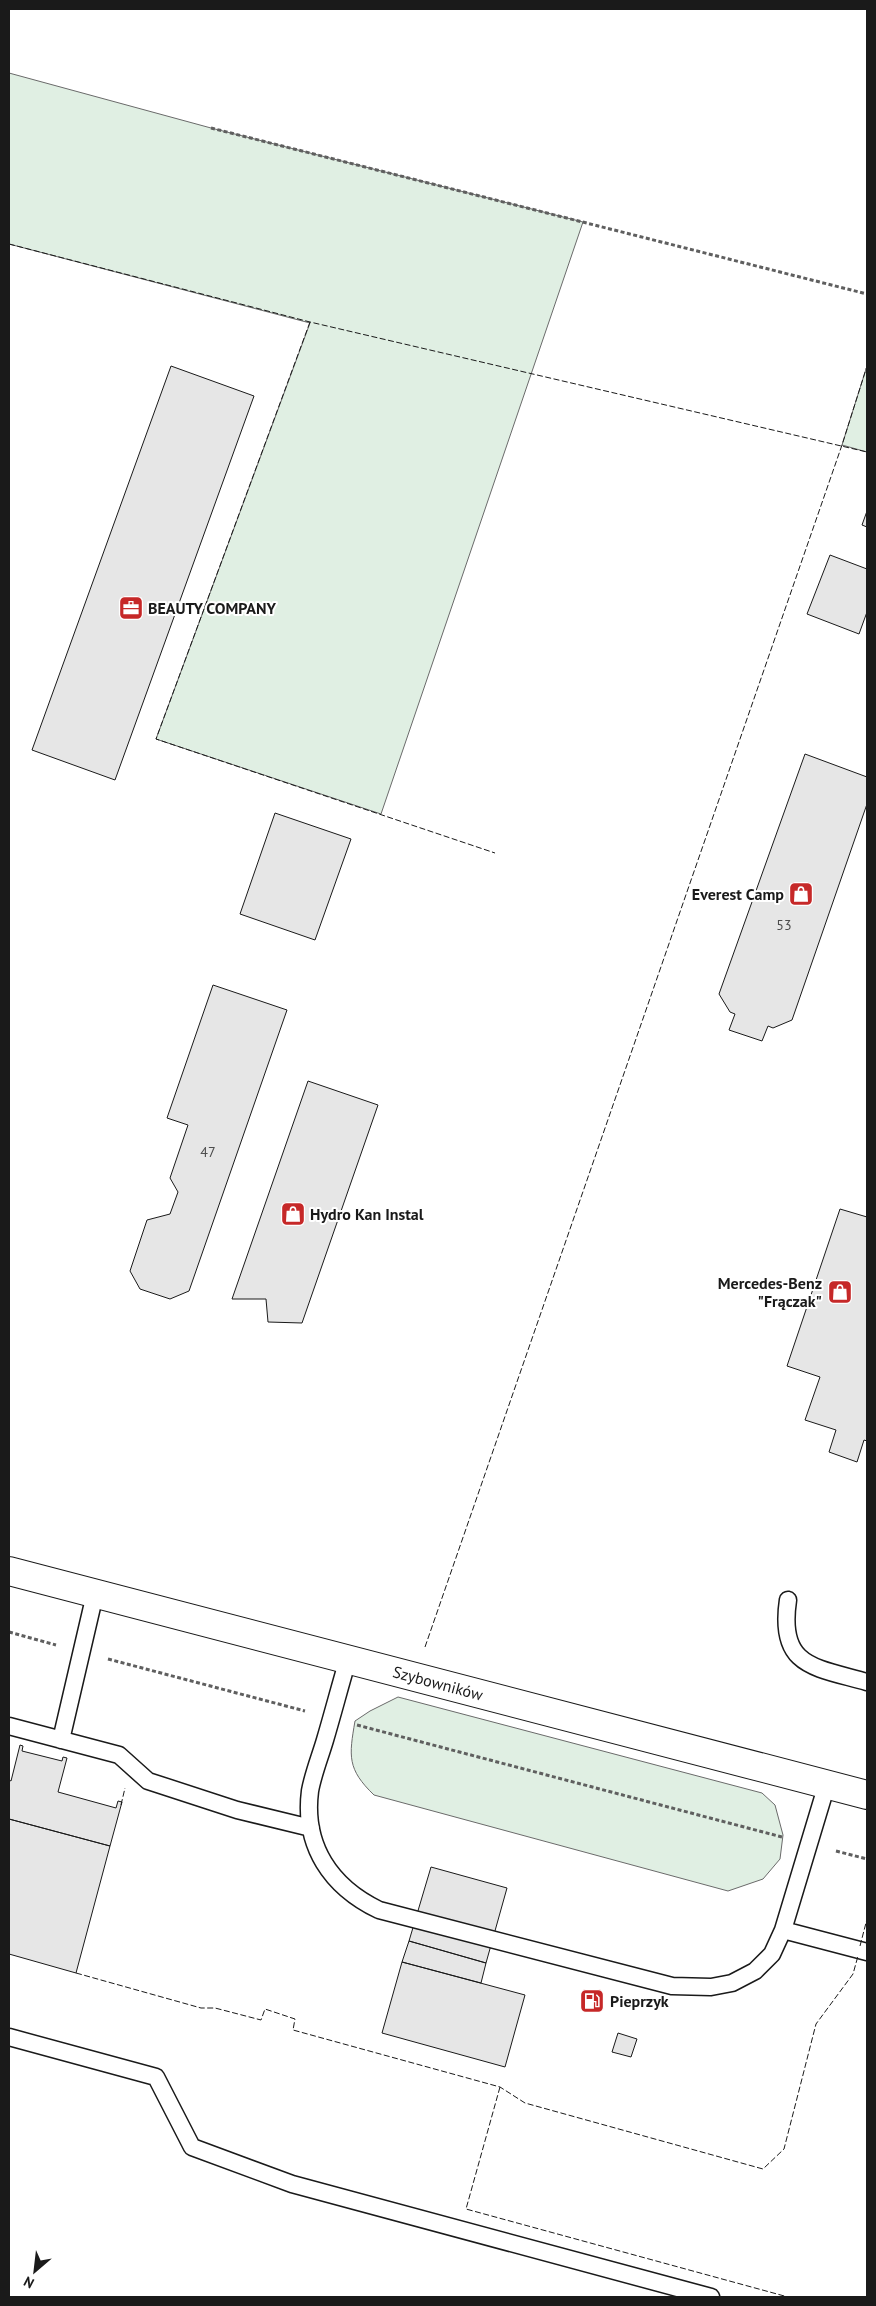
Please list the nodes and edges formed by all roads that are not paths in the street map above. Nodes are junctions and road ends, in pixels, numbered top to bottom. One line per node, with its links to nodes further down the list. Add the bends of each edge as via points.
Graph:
1 (9, 1571): 2 (main road, Szybowników)
2 (95, 1594): 4 (main road, Szybowników); 7 (lane)
3 (788, 1600): 5 (lane, via 785,1630 788,1643 796,1654 822,1669)
4 (348, 1659): 8 (main road, Szybowników); 10 (lane, via 310,1790)
5 (867, 1682)
6 (9, 1726): 7 (lane)
7 (61, 1740): 10 (lane, via 119,1755 148,1781 237,1810)
8 (828, 1784): 9 (main road, Szybowników); 11 (lane)
9 (867, 1795)
10 (311, 1828): 11 (lane, via 329,1872 354,1897 379,1910 672,1986 711,1987 732,1983 755,1971 772,1954)
11 (783, 1930): 12 (lane)
12 (867, 1952)
13 (9, 2037): 14 (lane, via 156,2077 192,2147 274,2177)
14 (711, 2297)

